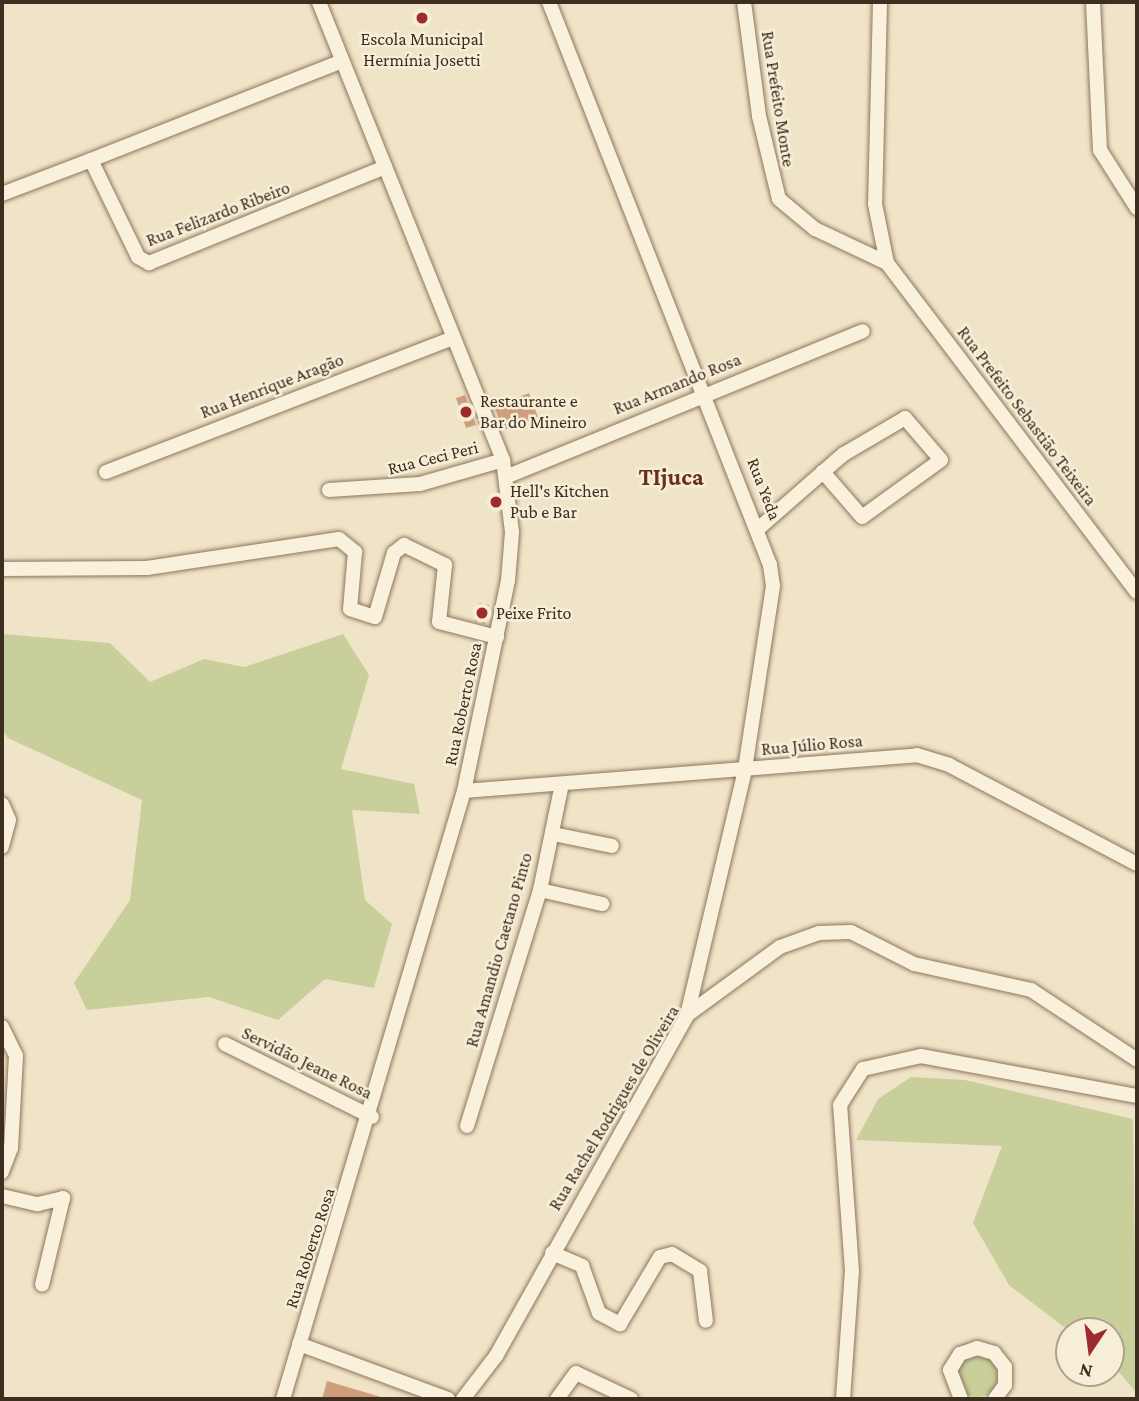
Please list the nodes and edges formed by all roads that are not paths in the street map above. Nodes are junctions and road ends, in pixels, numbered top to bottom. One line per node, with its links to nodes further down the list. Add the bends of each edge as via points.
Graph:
1 (319, 2): 6 (street, Rua Roberto Rosa)
2 (549, 2): 14 (street, Rua Yeda)
3 (744, 2): 11 (street, Rua Prefeito Monte, via 759,116 779,199 815,229)
4 (880, 2): 11 (street, via 875,204)
5 (1093, 2): 10 (street, via 1100,150)
6 (342, 61): 7 (street); 8 (street, Rua Roberto Rosa)
7 (91, 160): 8 (street, Rua Felizardo Ribeiro, via 138,257 149,263); 9 (street)
8 (385, 167): 13 (street, Rua Roberto Rosa)
9 (2, 194)
10 (1137, 208)
11 (887, 263): 22 (street, Rua Prefeito Sebastião Teixeira)
12 (863, 331): 14 (street, Rua Armando Rosa)
13 (453, 338): 15 (street, Rua Roberto Rosa); 16 (street, Rua Henrique Aragão)
14 (706, 391): 18 (street, Rua Armando Rosa); 20 (street, Rua Yeda)
15 (503, 460): 18 (street, Rua Roberto Rosa); 19 (street, Rua Ceci Peri, via 420,484)
16 (106, 472)
17 (823, 472): 17 (street, via 905,418 941,460 862,517); 20 (street)
18 (508, 476): 23 (street, Rua Roberto Rosa, via 512,533)
19 (329, 490)
20 (759, 528): 24 (street, Rua Yeda, via 773,586)
21 (2, 569): 23 (street, via 147,568 339,539 355,551 350,609 375,617 394,553 404,545 445,565 439,622)
22 (1137, 592)
23 (497, 637): 26 (street, Rua Roberto Rosa)
24 (745, 770): 25 (street, Rua Júlio Rosa); 31 (street, Rua Júlio Rosa, via 934,758); 34 (street, Rua Yeda)
25 (562, 785): 26 (street, Rua Júlio Rosa); 28 (street, Rua Amandio Caetano Pinto)
26 (464, 791): 39 (street, Rua Roberto Rosa)
27 (2, 804): 30 (street, via 9,820)
28 (553, 834): 29 (street); 32 (street, Rua Amandio Caetano Pinto)
29 (611, 846)
30 (2, 847)
31 (1137, 864)
32 (540, 890): 33 (street); 40 (street, Rua Amandio Caetano Pinto)
33 (602, 904)
34 (687, 1015): 37 (street, Rua Rachel Rodrigues de Oliveira, via 780,947 819,933 851,932 914,964 1031,990); 43 (street, Rua Rachel Rodrigues de Oliveira)
35 (2, 1027): 41 (street, via 16,1056 10,1148)
36 (225, 1044): 39 (street, Servidão Jeane Rosa)
37 (1137, 1060)
38 (1137, 1096): 52 (street, via 921,1056 863,1069 840,1105 852,1271)
39 (372, 1117): 46 (street, Rua Roberto Rosa)
40 (467, 1126)
41 (2, 1172)
42 (2, 1196): 44 (street, via 38,1204 63,1198)
43 (552, 1253): 45 (street, via 582,1266 599,1313 620,1324 660,1257 672,1254 700,1271); 49 (street, Rua Rachel Rodrigues de Oliveira, via 496,1356)
44 (41, 1286)
45 (706, 1321)
46 (299, 1344): 47 (street, Rua Roberto Rosa); 48 (street)
47 (283, 1399)
48 (448, 1399)
49 (463, 1399)
50 (557, 1399): 51 (street, via 576,1373)
51 (631, 1399)
52 (843, 1399)
53 (961, 1399): 54 (street, via 950,1370 960,1354 977,1348 994,1353 1005,1367 1005,1385)
54 (995, 1399)

